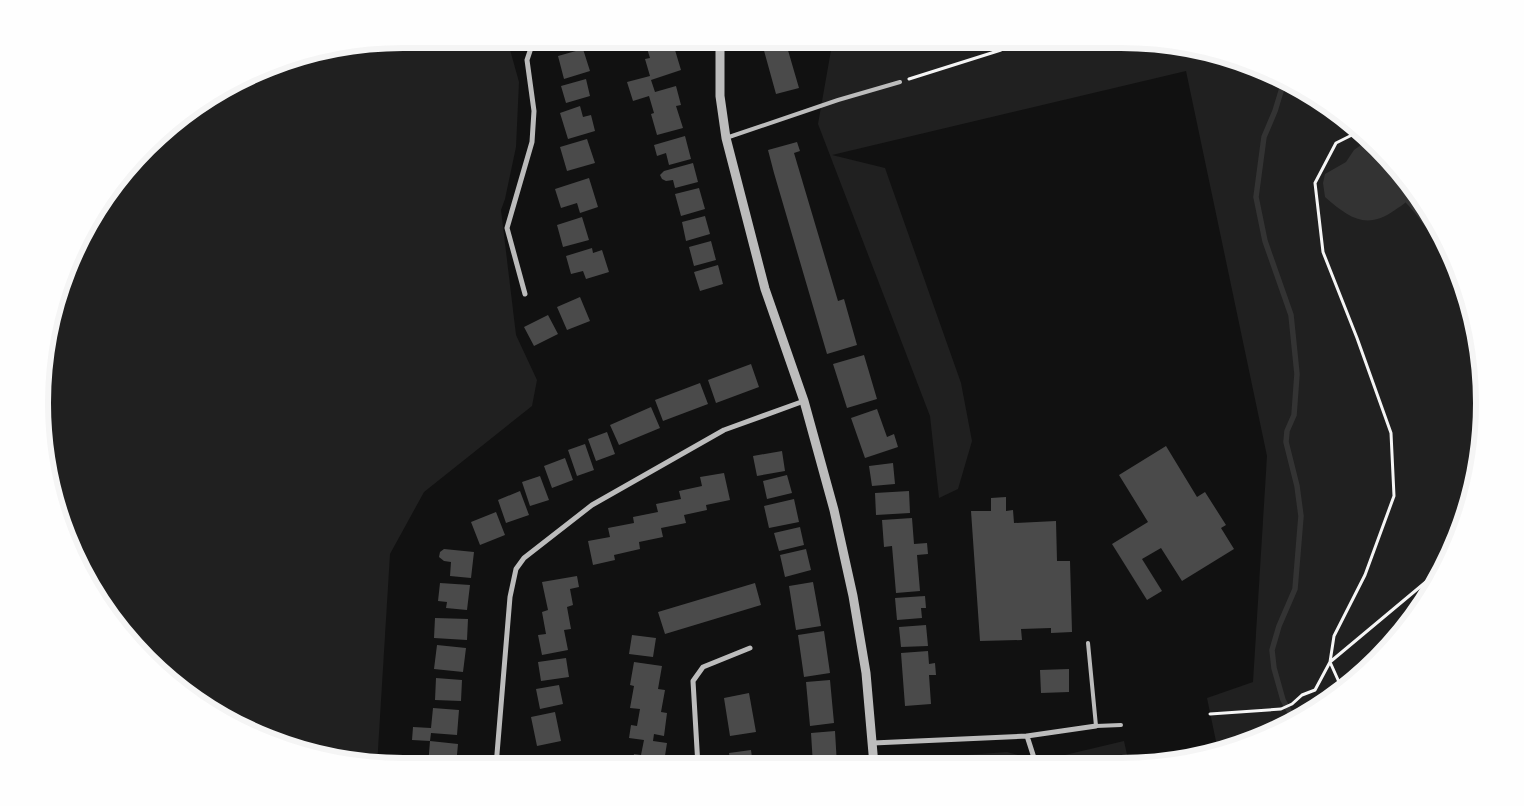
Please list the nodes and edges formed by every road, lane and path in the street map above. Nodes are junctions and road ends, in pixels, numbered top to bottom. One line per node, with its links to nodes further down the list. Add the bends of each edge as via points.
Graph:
1 (531, 48): 7 (street, via 528,60 534,112 532,142 507,228)
2 (720, 48): 6 (street, via 720,96)
3 (1006, 48): 4 (path)
4 (900, 82): 6 (lane)
5 (1353, 134): 12 (path, via 1336,143 1315,183 1322,252 1358,338 1391,433 1394,496 1365,575 1334,636)
6 (726, 138): 8 (street, via 765,290)
7 (525, 294)
8 (804, 401): 18 (street, via 834,510 853,596); 19 (street, via 724,430 592,505 524,558 516,568 510,598)
9 (1431, 576): 12 (path)
10 (1088, 643): 16 (lane)
11 (750, 648): 20 (street, via 703,667 693,681)
12 (1330, 662): 13 (path); 14 (path, via 1315,690 1292,704 1280,709)
13 (1339, 683)
14 (1210, 714)
15 (1121, 725): 16 (lane)
16 (1096, 726): 17 (street)
17 (1027, 736): 18 (street); 22 (street)
18 (873, 742): 21 (street)
19 (497, 758)
20 (698, 758)
21 (874, 758)
22 (1034, 758)

